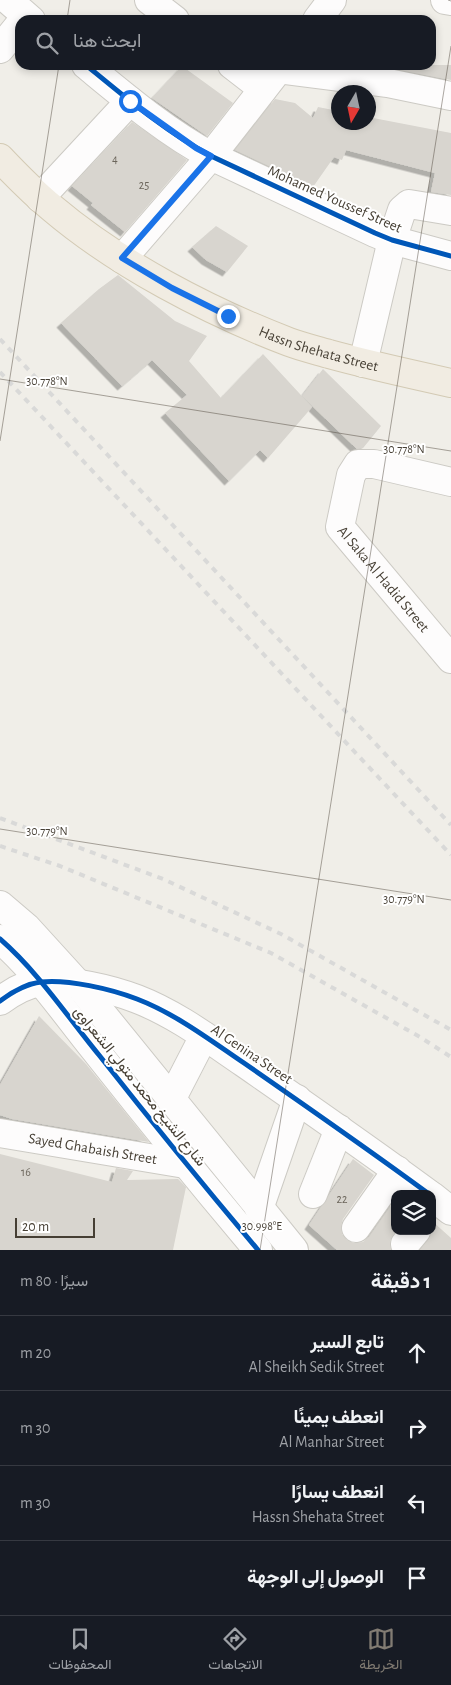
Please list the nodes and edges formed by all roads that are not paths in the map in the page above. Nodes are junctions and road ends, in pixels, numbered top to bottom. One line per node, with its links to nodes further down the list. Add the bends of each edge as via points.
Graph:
1 (149, 0): 4 (street)
2 (445, 0): 3 (street)
3 (451, 1)
4 (168, 15)
5 (15, 27): 6 (street)
6 (0, 49)
7 (92, 70): 11 (street, Mohamed Youssef Street)
8 (253, 70): 9 (street)
9 (274, 75): 10 (street, via 388,83); 12 (street)
10 (451, 96)
11 (130, 101): 12 (street, Mohamed Youssef Street); 14 (street)
12 (211, 156): 16 (street, Mohamed Youssef Street); 18 (street)
13 (0, 158): 14 (main road, Hassn Shehata Street)
14 (40, 198): 18 (main road, Hassn Shehata Street)
15 (451, 211): 16 (street, via 408,204 402,210)
16 (392, 240): 17 (street, Mohamed Youssef Street); 19 (street)
17 (451, 256)
18 (122, 258): 19 (main road, Hassn Shehata Street, via 228,316 291,343)
19 (364, 363): 20 (main road, Hassn Shehata Street)
20 (451, 383)
21 (451, 482): 22 (street, Al Saka Al Hadid Street, via 374,464 358,464 351,475 340,521 342,531)
22 (451, 659)
23 (0, 905): 26 (street, شارع الشيخ محمد متولي الشعراوى, via 27,928)
24 (0, 939): 25 (street, شارع الشيخ محمد متولي الشعراوى)
25 (40, 982): 26 (street, Al Genina Street); 27 (street, via 15,990); 33 (street, شارع الشيخ محمد متولي الشعراوى)
26 (78, 984): 28 (street, Al Genina Street, via 137,999); 30 (street, شارع الشيخ محمد متولي الشعراوى)
27 (0, 1001)
28 (204, 1036): 29 (street, Al Genina Street); 30 (street)
29 (297, 1099): 31 (street, Al Genina Street); 37 (street)
30 (171, 1100): 37 (street, شارع الشيخ محمد متولي الشعراوى)
31 (339, 1129): 34 (street, Al Genina Street); 35 (street)
32 (0, 1133): 33 (street, Sayed Ghabaish Street)
33 (186, 1164): 39 (street, شارع الشيخ محمد متولي الشعراوى)
34 (396, 1170): 36 (street, Al Genina Street); 38 (street)
35 (314, 1194)
36 (437, 1203)
37 (260, 1209): 40 (street, شارع الشيخ محمد متولي الشعراوى)
38 (356, 1228)
39 (258, 1250)
40 (294, 1250)

